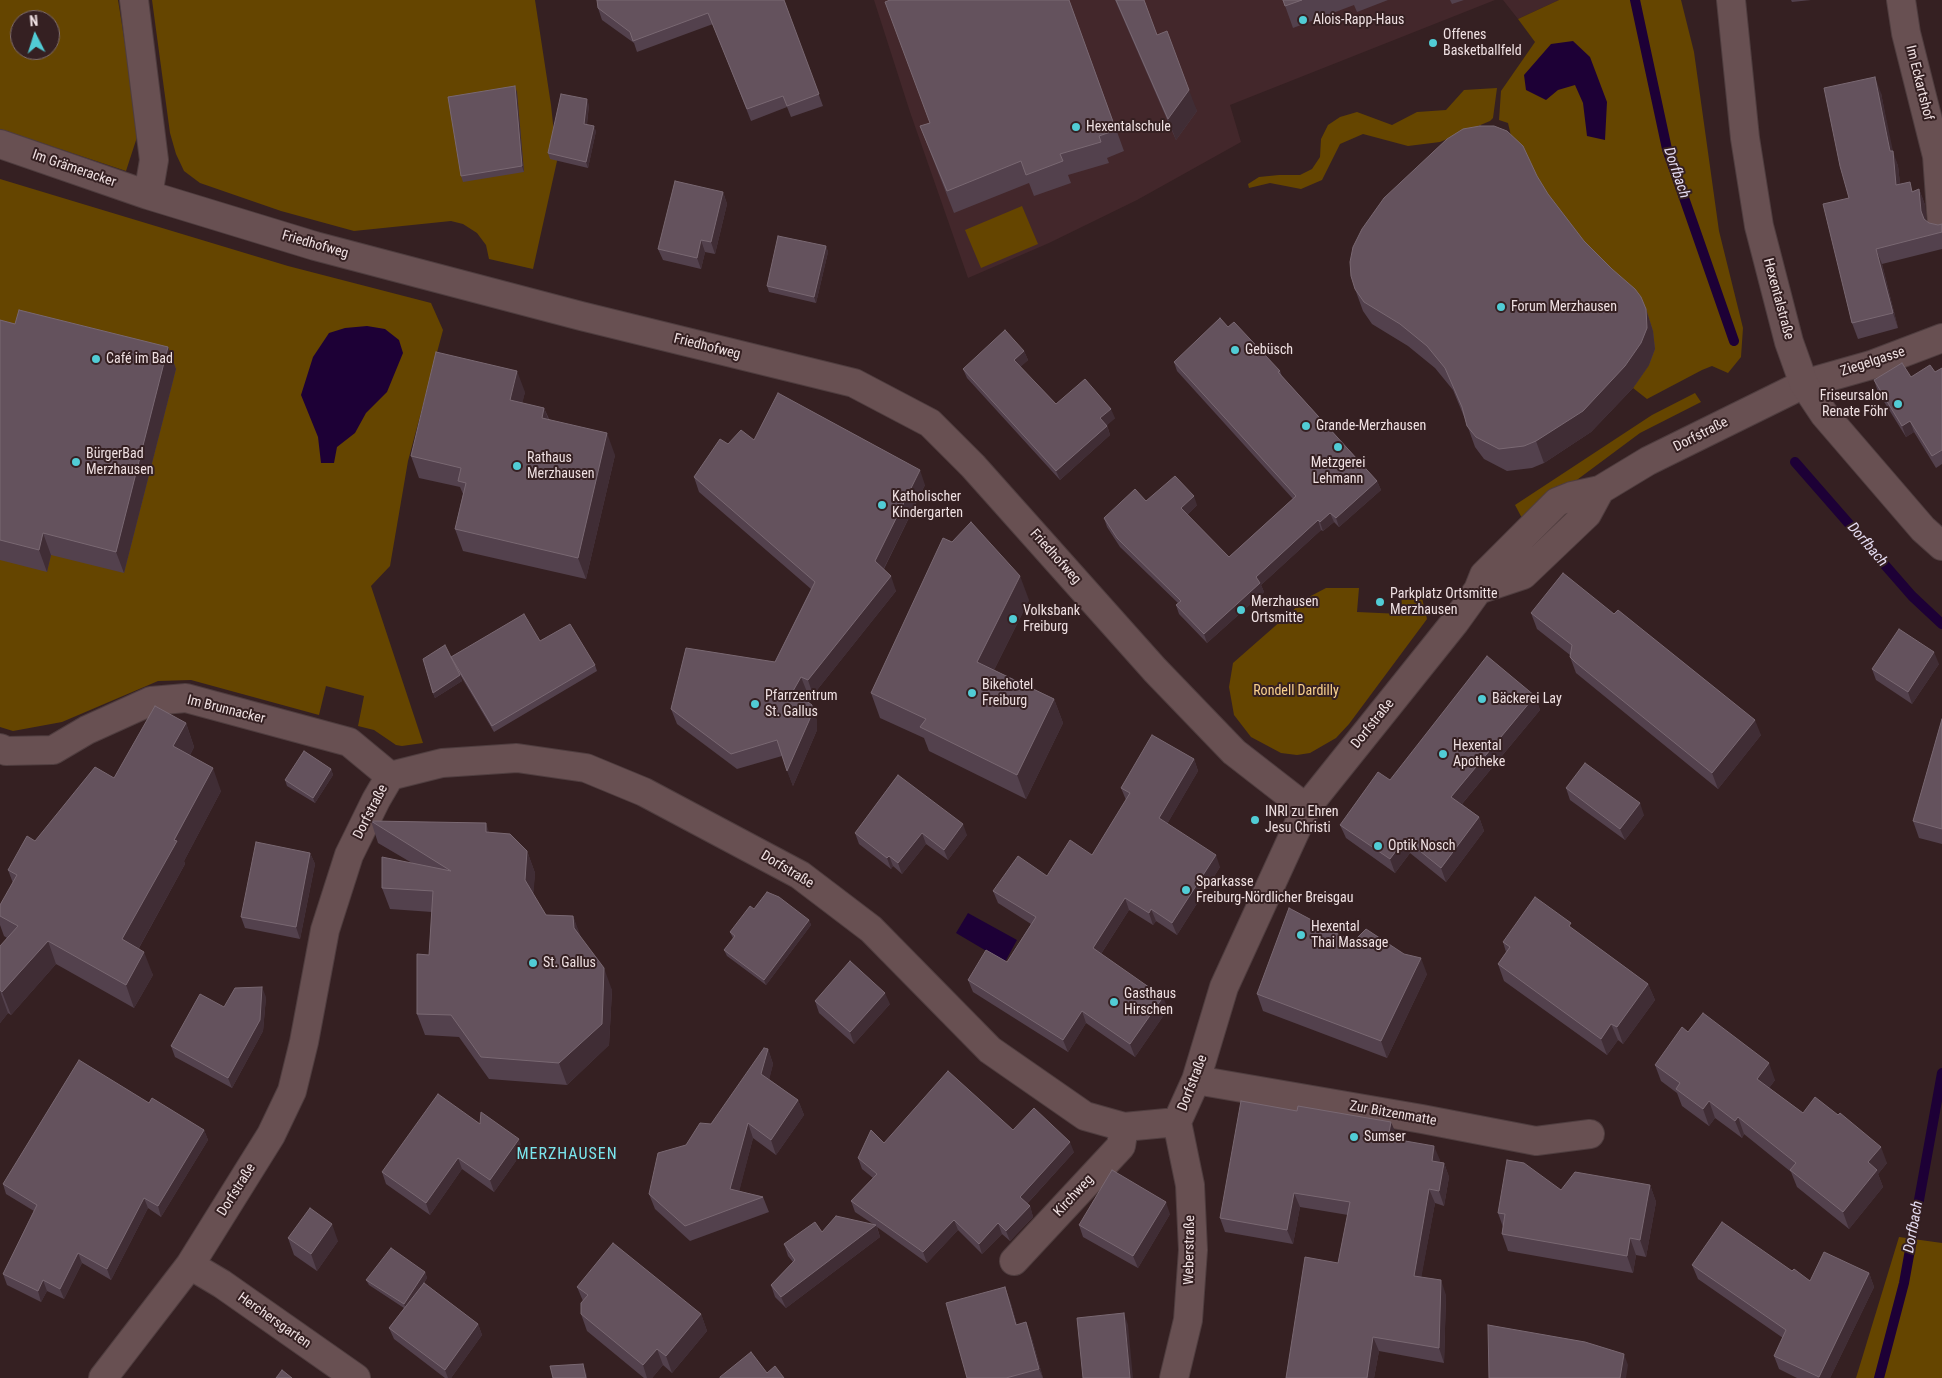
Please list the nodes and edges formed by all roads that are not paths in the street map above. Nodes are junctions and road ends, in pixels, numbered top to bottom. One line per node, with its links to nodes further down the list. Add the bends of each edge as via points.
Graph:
1 (134, 0): 5 (street, via 154,160)
2 (1731, 0): 8 (street, Hexentalstraße, via 1745,138 1759,226 1788,342)
3 (1901, 0): 6 (street, Im Eckartshof, via 1906,33 1937,156)
4 (0, 144): 5 (street, Im Grämeracker)
5 (148, 195): 12 (street, Friedhofweg, via 315,246 854,383 922,418 973,466 1155,670 1234,752)
6 (1942, 226)
7 (1942, 338): 8 (street, Ziegelgasse, via 1871,365)
8 (1804, 384): 9 (street, Hexentalstraße, via 1824,414 1923,529); 12 (street, Dorfstraße, via 1648,461 1600,490 1557,502 1484,575 1478,590)
9 (1942, 546)
10 (0, 748): 11 (street, Im Brunnacker, via 6,751 53,750 87,730 151,701 186,698 349,742)
11 (390, 776): 15 (street, Dorfstraße, via 442,763 517,758 586,768 644,792 800,875 871,929 990,1050 1085,1116); 18 (street, Dorfstraße, via 349,855 325,930 292,1091 270,1135)
12 (1306, 808): 13 (street, Dorfstraße, via 1224,987)
13 (1196, 1080): 14 (street, Dorfstraße); 16 (street, Zur Bitzenmatte, via 1536,1141)
14 (1177, 1122): 15 (street, Dorfstraße); 21 (street, Weberstraße, via 1190,1185 1193,1250 1188,1320)
15 (1124, 1127): 17 (street, Kirchweg, via 1121,1146)
16 (1590, 1134)
17 (1014, 1261)
18 (190, 1265): 19 (street, Dorfstraße); 20 (street, Herchersgarten)
19 (103, 1378)
20 (356, 1378)
21 (1174, 1378)

